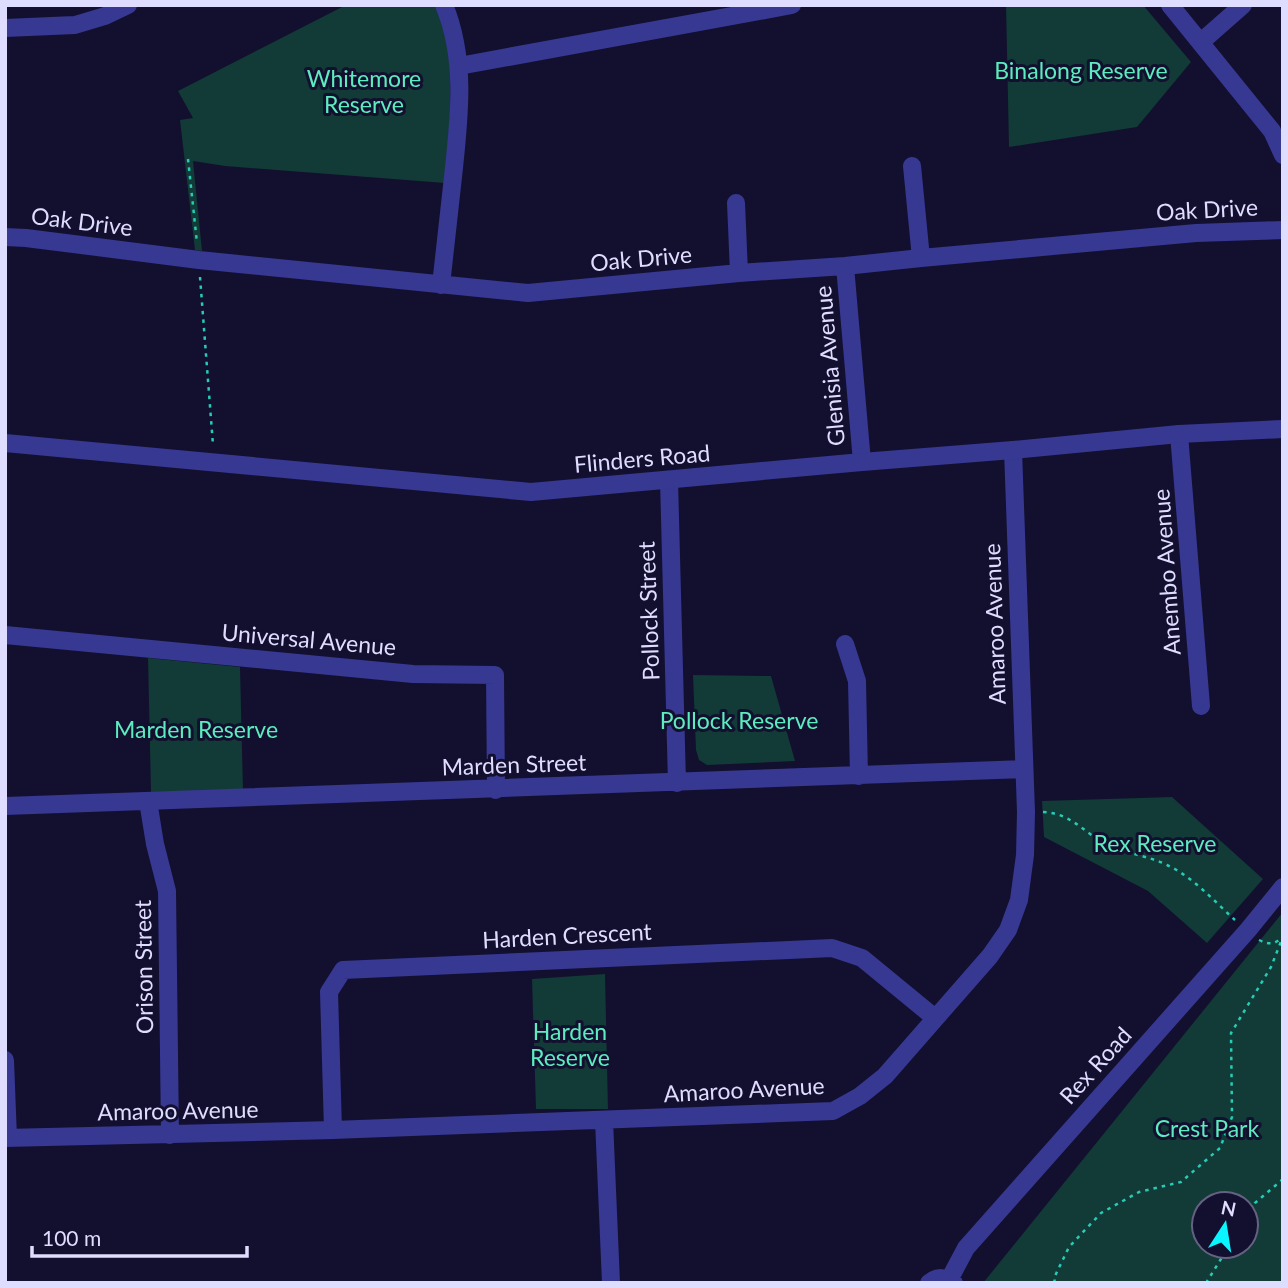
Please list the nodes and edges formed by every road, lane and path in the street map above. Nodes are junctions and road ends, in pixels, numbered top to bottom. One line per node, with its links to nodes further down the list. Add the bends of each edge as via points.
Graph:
1 (128, 5): 6 (street, via 75,25)
2 (444, 5): 8 (street)
3 (792, 5): 8 (street)
4 (1170, 5): 7 (street)
5 (1243, 5): 7 (street)
6 (5, 28)
7 (1202, 42): 9 (street, via 1272,131)
8 (460, 65): 20 (street)
9 (1283, 155)
10 (188, 159): 15 (path)
11 (912, 166): 16 (street)
12 (736, 203): 19 (street)
13 (1283, 230): 16 (street, Oak Drive, via 1196,233)
14 (5, 237): 20 (street, Oak Drive)
15 (198, 250)
16 (921, 258): 17 (street, Oak Drive)
17 (845, 266): 19 (street, Oak Drive); 26 (street, Glenisia Avenue)
18 (200, 271): 24 (path)
19 (739, 273): 20 (street, Oak Drive, via 528,293)
20 (441, 285)
21 (1283, 429): 22 (street, Flinders Road)
22 (1179, 434): 25 (street, Flinders Road); 30 (street, Anembo Avenue)
23 (5, 443): 27 (street, Flinders Road, via 531,492)
24 (214, 448)
25 (1013, 450): 26 (street, Flinders Road); 31 (street, Amaroo Avenue)
26 (862, 462): 27 (street, Flinders Road)
27 (669, 480): 33 (street, Pollock Street)
28 (5, 635): 34 (street, Universal Avenue, via 413,674 495,675)
29 (845, 644): 32 (street, via 857,681)
30 (1201, 706)
31 (1024, 769): 32 (street, Marden Street); 42 (street, Amaroo Avenue, via 1025,855 1019,900 1008,930 990,956)
32 (859, 776): 33 (street, Marden Street)
33 (677, 783): 34 (street, Marden Street)
34 (496, 790): 35 (street, Marden Street)
35 (148, 801): 36 (street, Marden Street); 46 (street, Orison Street, via 167,891)
36 (5, 806)
37 (1041, 812): 39 (path, via 1073,821 1115,849 1181,872)
38 (1283, 887): 51 (street, Rex Road, via 966,1248)
39 (1237, 922)
40 (1283, 937): 41 (path, via 1273,944); 54 (path, via 1271,967 1231,1033 1232,1117 1220,1148 1181,1182 1139,1192 1101,1213 1069,1248)
41 (1259, 940)
42 (935, 1018): 44 (street, Amaroo Avenue, via 885,1076 833,1111); 45 (street, Harden Crescent, via 862,958 832,948 343,970 329,992)
43 (5, 1060): 47 (street)
44 (604, 1120): 45 (street, Amaroo Avenue); 52 (street)
45 (333, 1130): 46 (street, Amaroo Avenue)
46 (170, 1135): 47 (street, Amaroo Avenue)
47 (6, 1138)
48 (1283, 1179): 49 (path)
49 (1260, 1199)
50 (1220, 1260): 55 (path)
51 (951, 1281): 53 (street, via 938,1278)
52 (611, 1283)
53 (929, 1283)
54 (1055, 1283)
55 (1206, 1283)

